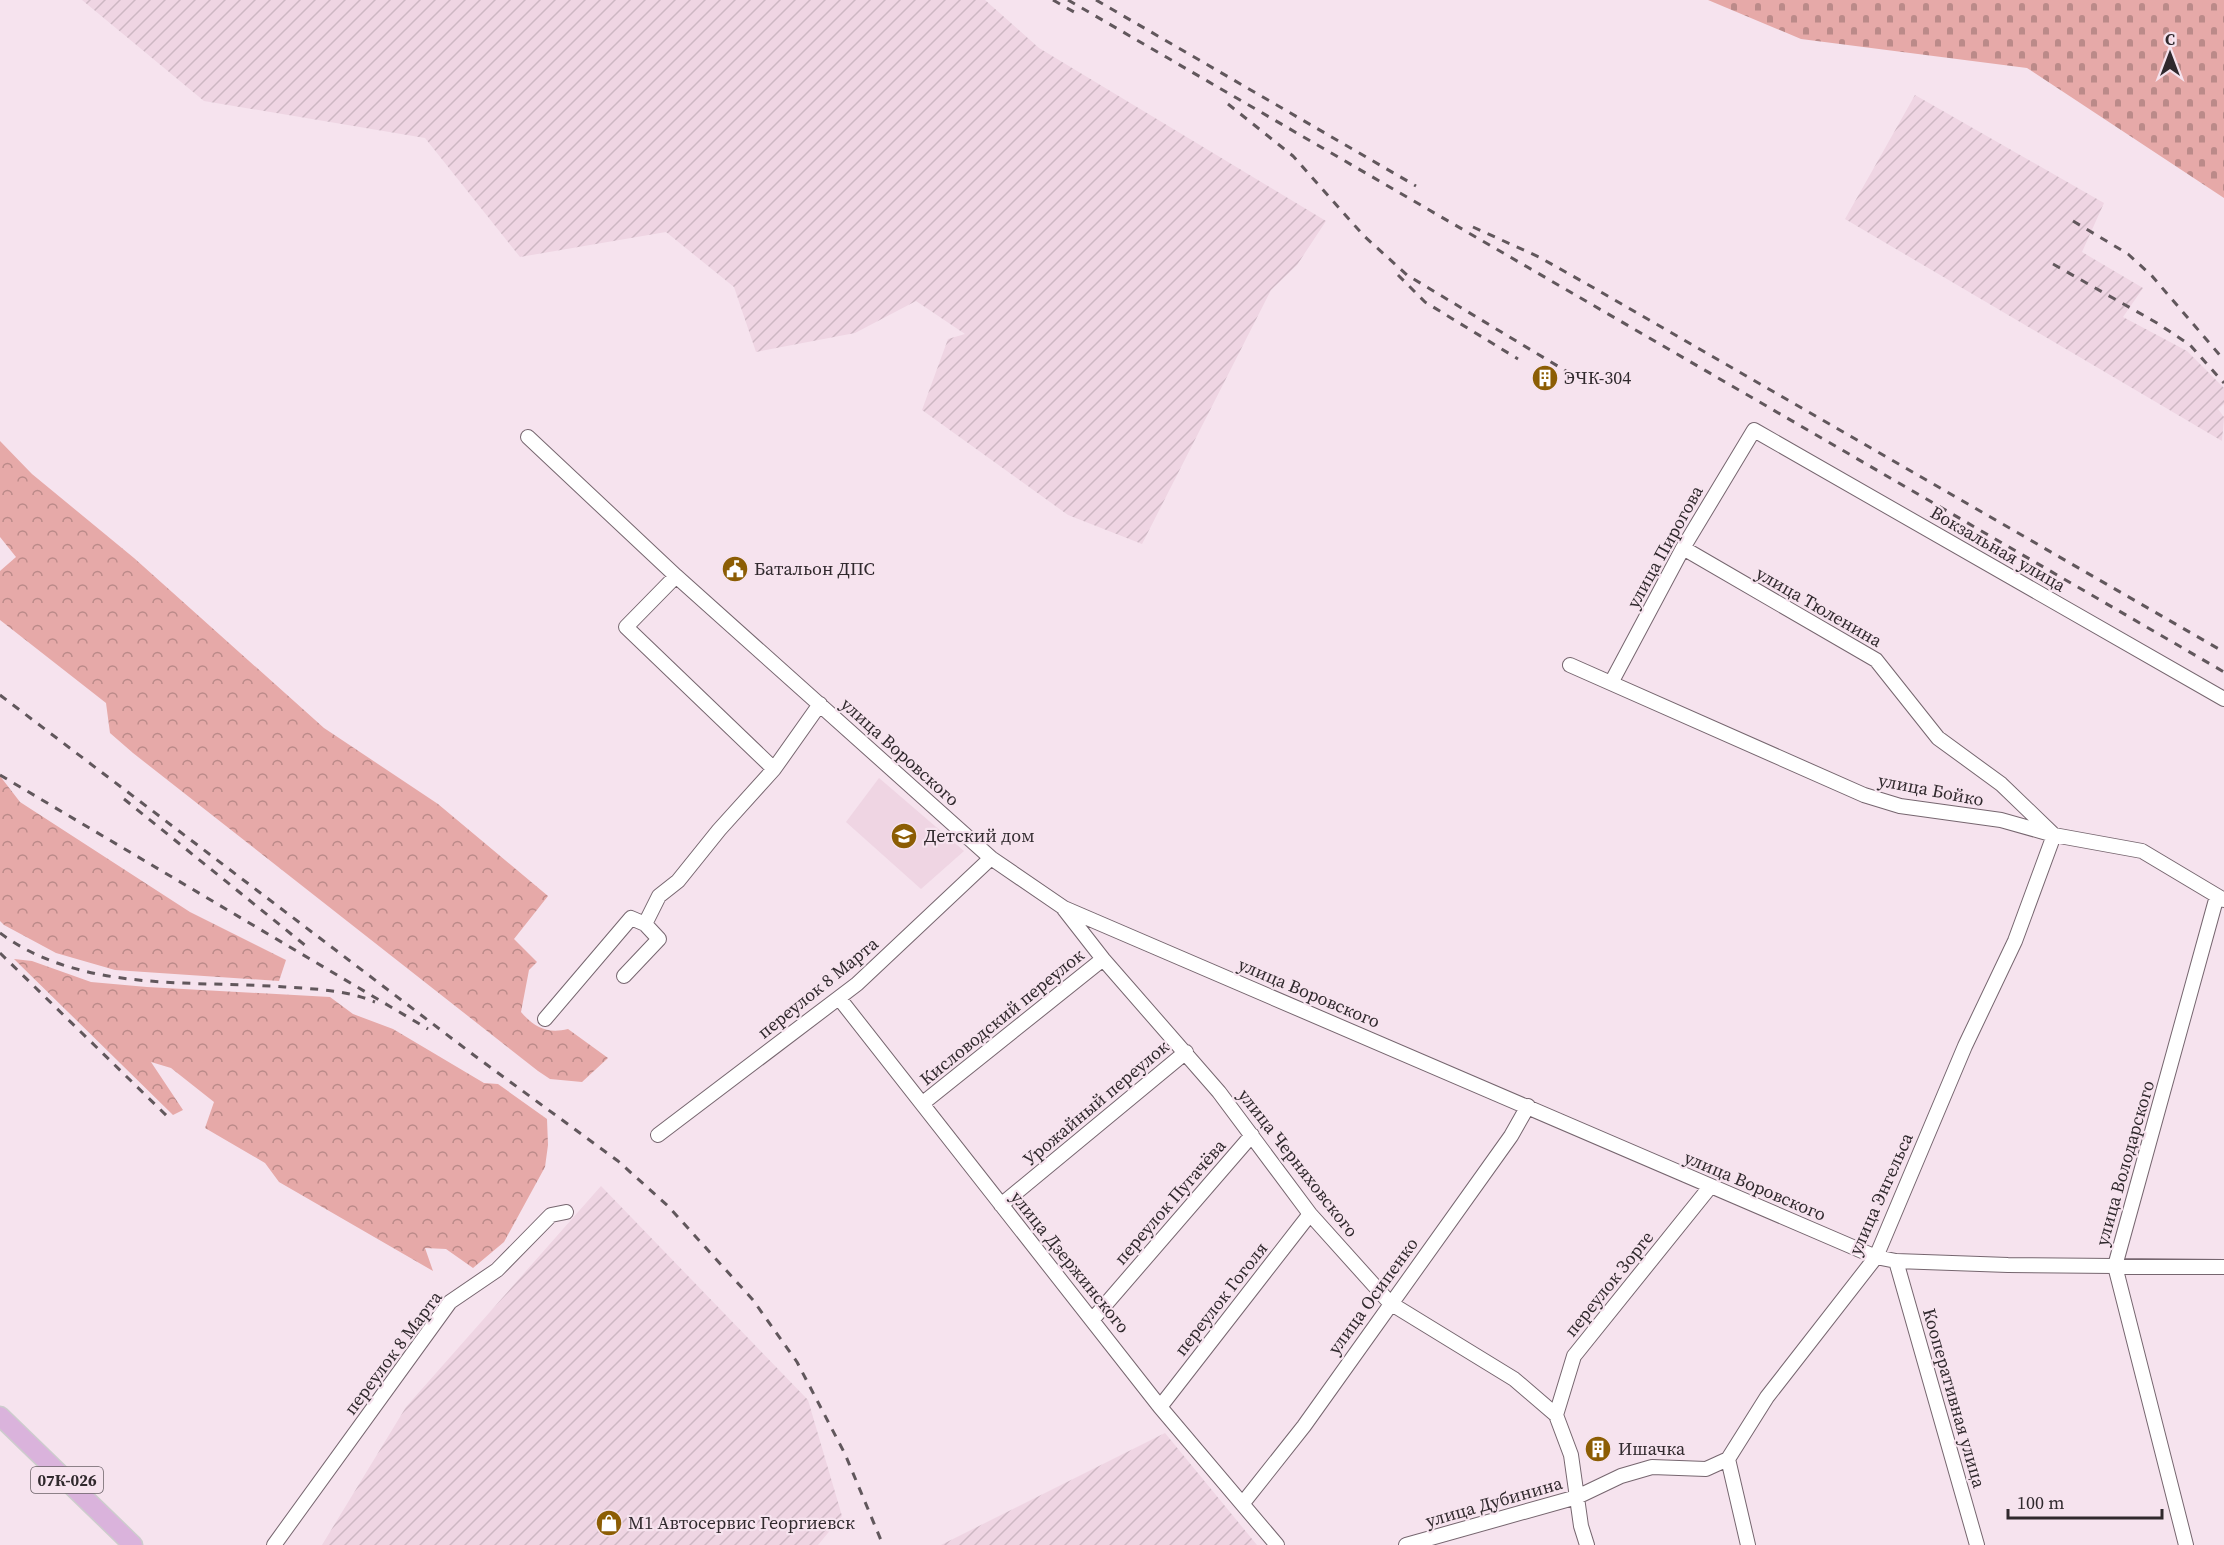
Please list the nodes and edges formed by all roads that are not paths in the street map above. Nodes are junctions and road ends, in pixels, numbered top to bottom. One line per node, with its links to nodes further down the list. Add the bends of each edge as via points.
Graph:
1 (1754, 430): 3 (street, улица Пирогова); 7 (street, Вокзальная улица)
2 (528, 437): 4 (street, улица Воровского)
3 (1683, 548): 6 (street, улица Пирогова); 10 (street, улица Тюленина, via 1876,660 1938,738 2001,784)
4 (676, 576): 8 (street, улица Воровского); 9 (street, via 626,627)
5 (1570, 665): 6 (street, улица Бойко)
6 (1611, 683): 10 (street, улица Бойко, via 1864,795 1900,806 2001,820)
7 (2224, 699)
8 (820, 704): 9 (street); 11 (street, улица Воровского)
9 (774, 769): 14 (street, via 678,881 659,896)
10 (2054, 835): 12 (street, улица Бойко, via 2142,851); 28 (street, улица Энгельса, via 2015,941 1965,1046)
11 (991, 858): 13 (street, улица Воровского); 17 (street, переулок 8 Марта)
12 (2221, 898): 30 (street, улица Володарского)
13 (1064, 908): 15 (street, улица Черняховского); 21 (street, улица Воровского)
14 (645, 924): 16 (street, via 659,939); 18 (street, via 631,918)
15 (1104, 959): 19 (street, улица Черняховского); 20 (street, Кисловодский переулок)
16 (624, 976)
17 (839, 998): 20 (street, улица Дзержинского); 22 (street, переулок 8 Марта)
18 (545, 1019)
19 (1186, 1052): 23 (street, улица Черняховского); 25 (street, Урожайный переулок)
20 (923, 1103): 25 (street, улица Дзержинского)
21 (1528, 1106): 24 (street, улица Воровского); 32 (street, улица Осипенко, via 1511,1136)
22 (658, 1135)
23 (1252, 1135): 27 (street, улица Черняховского); 33 (street, переулок Пугачёва)
24 (1710, 1187): 28 (street, улица Воровского); 35 (street, переулок Зорге, via 1574,1356)
25 (1001, 1205): 33 (street, улица Дзержинского)
26 (566, 1212): 41 (street, переулок 8 Марта, via 551,1215 497,1270 450,1302)
27 (1310, 1214): 32 (street, улица Черняховского); 34 (street, переулок Гоголя)
28 (1876, 1257): 29 (street, улица Воровского); 37 (street, улица Энгельса, via 1767,1397)
29 (1896, 1261): 30 (street, улица Воровского); 46 (street, Кооперативная улица)
30 (2115, 1266): 31 (street, улица Воровского); 47 (street, улица Володарского)
31 (2224, 1267)
32 (1390, 1303): 35 (street, улица Черняховского, via 1514,1379); 39 (street, улица Осипенко, via 1304,1426)
33 (1093, 1319): 34 (street, улица Дзержинского)
34 (1160, 1407): 39 (street, улица Дзержинского)
35 (1557, 1415): 38 (street, via 1571,1455)
36 (0, 1416): 40 (main road, 07К-026)
37 (1728, 1459): 38 (street, улица Дубинина, via 1706,1468 1652,1467 1621,1476); 45 (street)
38 (1577, 1497): 43 (street, улица Дубинина); 44 (street)
39 (1243, 1503): 42 (street, улица Дзержинского)
40 (133, 1545)
41 (274, 1545)
42 (1277, 1545)
43 (1406, 1545)
44 (1587, 1545)
45 (1748, 1545)
46 (1977, 1545)
47 (2186, 1545)

